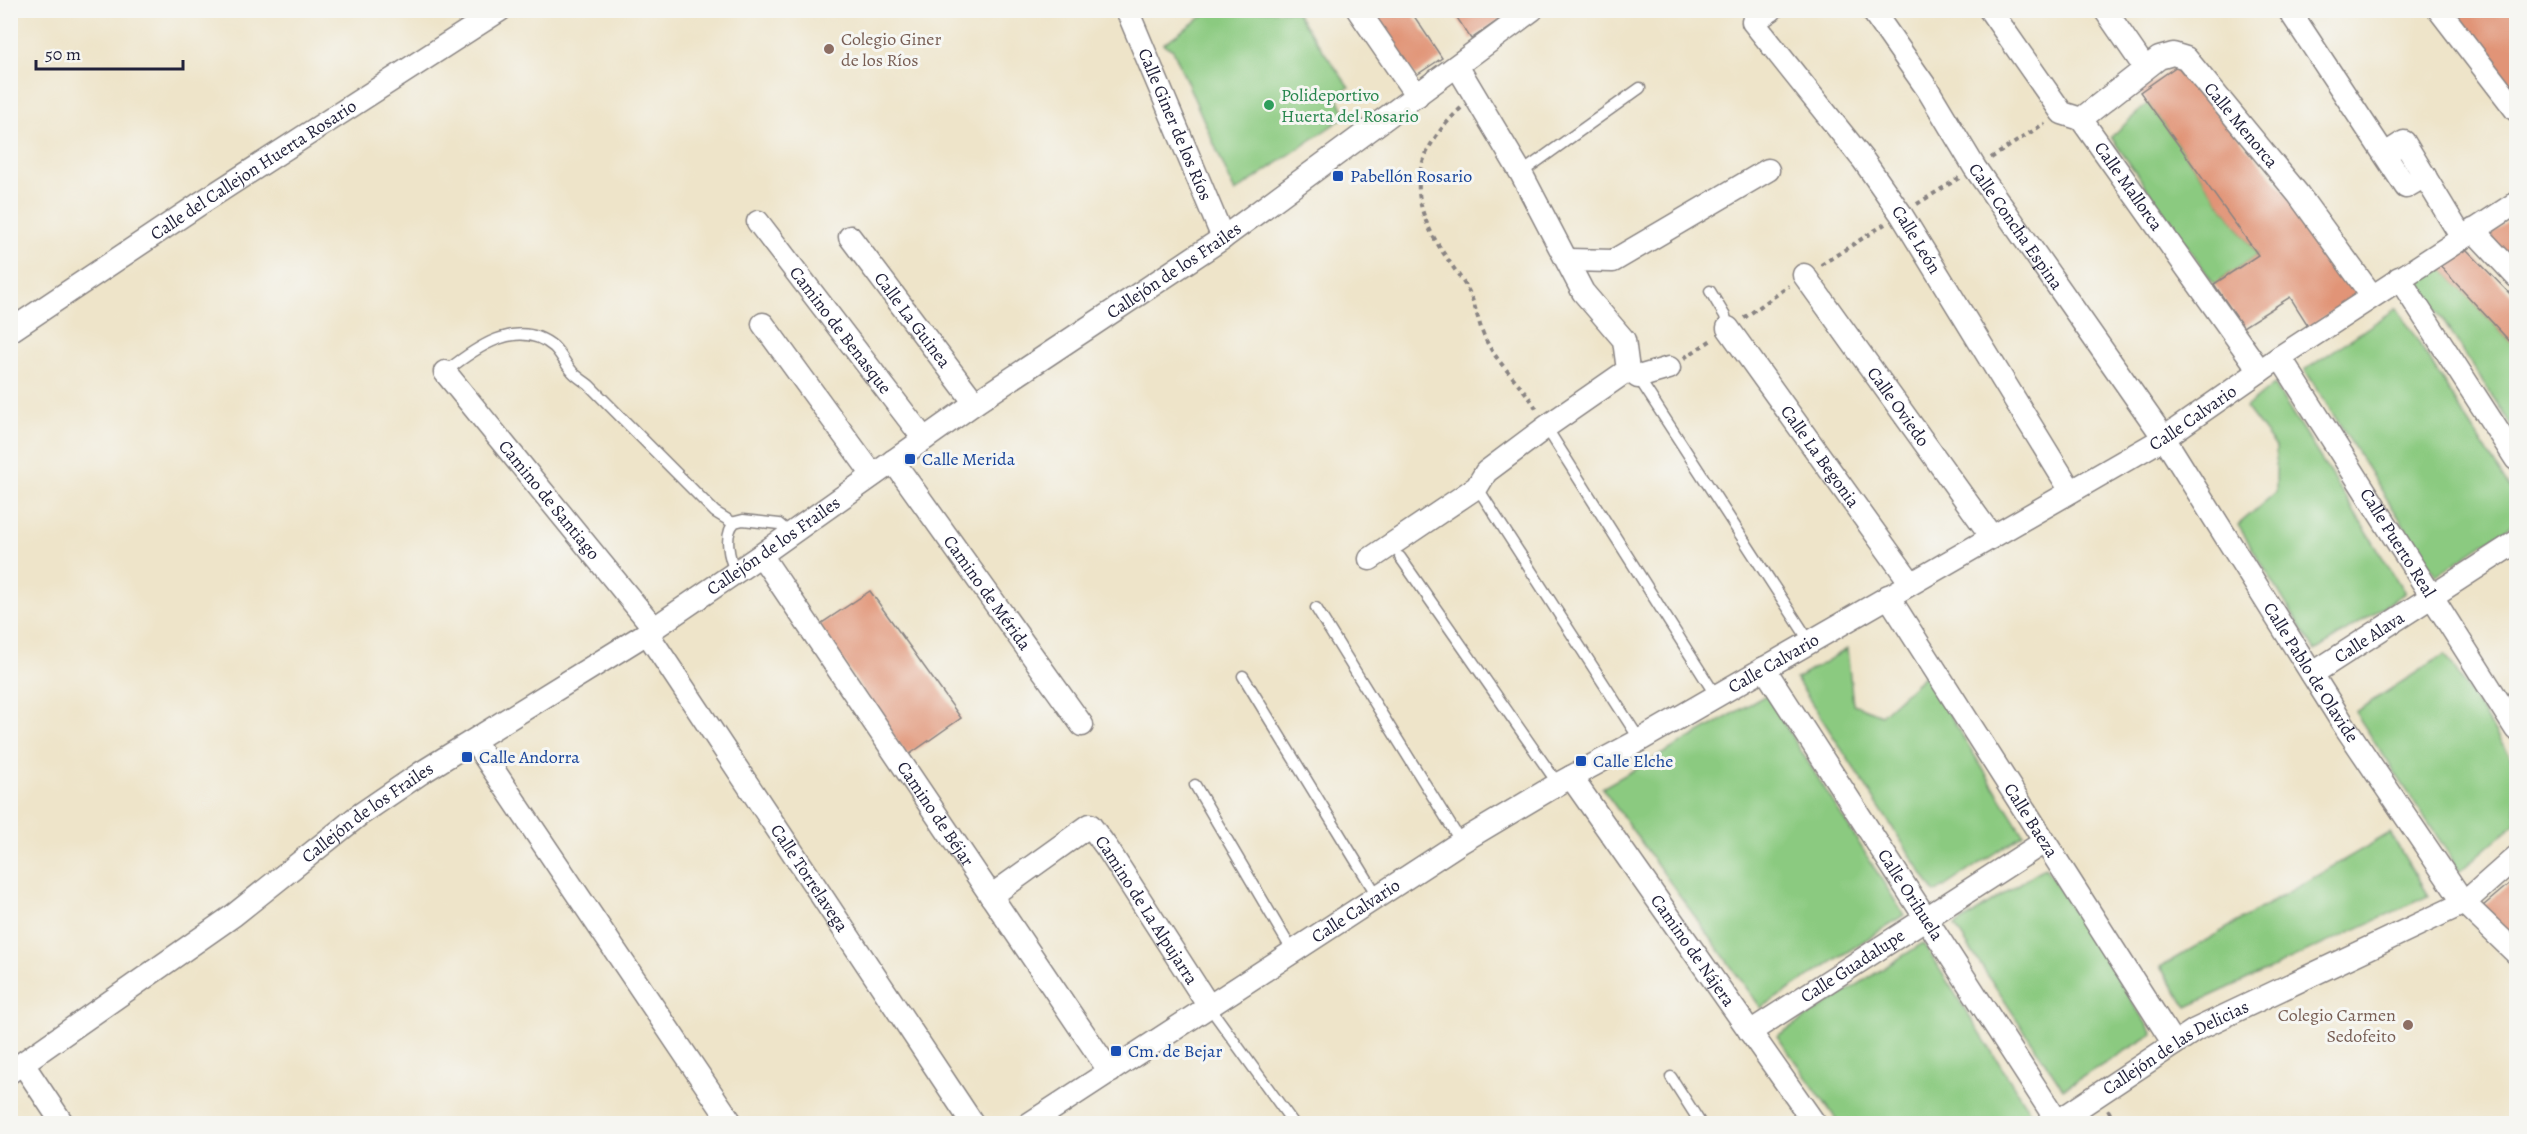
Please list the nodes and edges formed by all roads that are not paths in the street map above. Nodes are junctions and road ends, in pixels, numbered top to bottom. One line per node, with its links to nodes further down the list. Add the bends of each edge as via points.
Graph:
1 (500, 10): 32 (street, Calle del Callejon Huerta Rosario)
2 (1127, 10): 23 (street, Calle Giner de los Ríos)
3 (1358, 10): 14 (street)
4 (1771, 10): 46 (street, Calle León, via 1753,22 1864,161 1901,214)
5 (1872, 10): 40 (street, Calle Concha Espina, via 1928,90 1975,168)
6 (1990, 10): 16 (street, Calle Mallorca)
7 (2105, 10): 12 (street)
8 (2289, 10): 21 (street, via 2406,187 2425,176)
9 (2439, 10): 15 (street)
10 (1521, 14): 11 (street, Callejón de los Frailes)
11 (1458, 66): 14 (street, Callejón de los Frailes); 18 (street)
12 (2145, 68): 16 (street, Calle Menorca); 29 (street, Calle Menorca, via 2165,55 2186,58 2298,194)
13 (1640, 88): 18 (lane)
14 (1417, 96): 23 (street, Callejón de los Frailes)
15 (2517, 110)
16 (2072, 116): 35 (street, Calle Mallorca)
17 (1768, 170): 24 (street, via 1613,261)
18 (1521, 173): 24 (street)
19 (2517, 203): 21 (street, Calle Calvario)
20 (758, 222): 41 (street, Camino de Benasque)
21 (2467, 234): 26 (street); 27 (street, Calle Calvario)
22 (850, 237): 38 (street, Calle La Guinea)
23 (1223, 238): 38 (street, Callejón de los Frailes)
24 (1568, 260): 37 (street, via 1583,292 1624,340)
25 (1804, 275): 49 (street, Calle Oviedo)
26 (2517, 276)
27 (2399, 278): 29 (street, Calle Calvario); 42 (street)
28 (1710, 291): 31 (lane)
29 (2372, 296): 33 (street, Calle Calvario)
30 (763, 324): 44 (street)
31 (1728, 328): 55 (street, Calle La Begonia)
32 (10, 331)
33 (2280, 357): 35 (street, Calle Calvario); 57 (street, Calle Puerto Real)
34 (1669, 368): 37 (street)
35 (2260, 371): 40 (street, Calle Calvario)
36 (445, 372): 47 (lane, via 478,347 507,335 541,339 715,512); 59 (street, Camino de Santiago)
37 (1633, 374): 39 (street); 60 (lane)
38 (975, 403): 41 (street, Callejón de los Frailes)
39 (1546, 427): 45 (street, via 1486,472); 64 (lane)
40 (2164, 438): 46 (street, Calle Calvario); 62 (street, Calle Pablo de Olavide)
41 (924, 439): 43 (street, Callejón de los Frailes)
42 (2517, 459)
43 (893, 461): 44 (street, Callejón de los Frailes); 65 (street, Camino de Mérida)
44 (873, 475): 48 (street, Callejón de los Frailes)
45 (1477, 487): 53 (street); 67 (lane)
46 (2071, 491): 49 (street, Calle Calvario)
47 (733, 524): 48 (lane, via 743,520 779,524); 54 (lane, via 729,532 730,561)
48 (791, 534): 51 (street, Callejón de los Frailes)
49 (1992, 537): 55 (street, Calle Calvario)
50 (2517, 542): 57 (street, Calle Alava)
51 (761, 555): 54 (street, Callejón de los Frailes); 74 (street, Camino de Béjar)
52 (1400, 557): 69 (lane)
53 (1370, 559)
54 (736, 572): 59 (street, Callejón de los Frailes)
55 (1911, 583): 56 (street, Calle Calvario)
56 (1888, 596): 60 (street, Calle Calvario); 72 (street, Calle Baeza)
57 (2432, 597): 62 (street, Calle Alava); 66 (street, Calle Puerto Real)
58 (1316, 608): 71 (lane)
59 (650, 631): 68 (street, Callejón de los Frailes); 89 (street, Calle Torrelavega)
60 (1810, 642): 61 (street, Calle Calvario)
61 (1764, 668): 64 (street, Calle Calvario); 77 (street, Calle Orihuela)
62 (2312, 674): 76 (street, Calle Pablo de Olavide)
63 (1243, 676): 75 (lane)
64 (1716, 696): 67 (street, Calle Calvario)
65 (1082, 725)
66 (2517, 729)
67 (1640, 740): 69 (street, Calle Calvario)
68 (474, 741): 83 (street, Callejón de los Frailes, via 358,816 234,915); 88 (street)
69 (1564, 780): 71 (street, Calle Calvario); 81 (street, Camino de Nájera)
70 (1195, 785): 78 (lane)
71 (1461, 842): 75 (street, Calle Calvario)
72 (2044, 842): 77 (street, Calle Guadalupe); 82 (street, Calle Baeza)
73 (2517, 857): 76 (street, Callejón de las Delicias)
74 (991, 896): 80 (street, Camino de La Alpujarra, via 1090,825); 84 (street, Camino de Béjar)
75 (1378, 897): 78 (street, Calle Calvario)
76 (2464, 903): 79 (street, Calle Pablo de Olavide); 82 (street, Callejón de las Delicias, via 2195,1030)
77 (1924, 919): 81 (street, Calle Guadalupe); 86 (street, Calle Orihuela)
78 (1293, 952): 80 (street, Calle Calvario)
79 (2517, 953)
80 (1208, 1005): 84 (street, Calle Calvario); 91 (lane)
81 (1750, 1032): 93 (street, Camino de Nájera)
82 (2174, 1044): 86 (street, Callejón de las Delicias)
83 (17, 1068): 87 (street)
84 (1110, 1072): 90 (street, Calle Calvario)
85 (1671, 1077): 92 (lane)
86 (2055, 1122)
87 (63, 1124)
88 (732, 1124)
89 (973, 1124)
90 (1029, 1124)
91 (1294, 1124)
92 (1701, 1124)
93 (1815, 1124)

